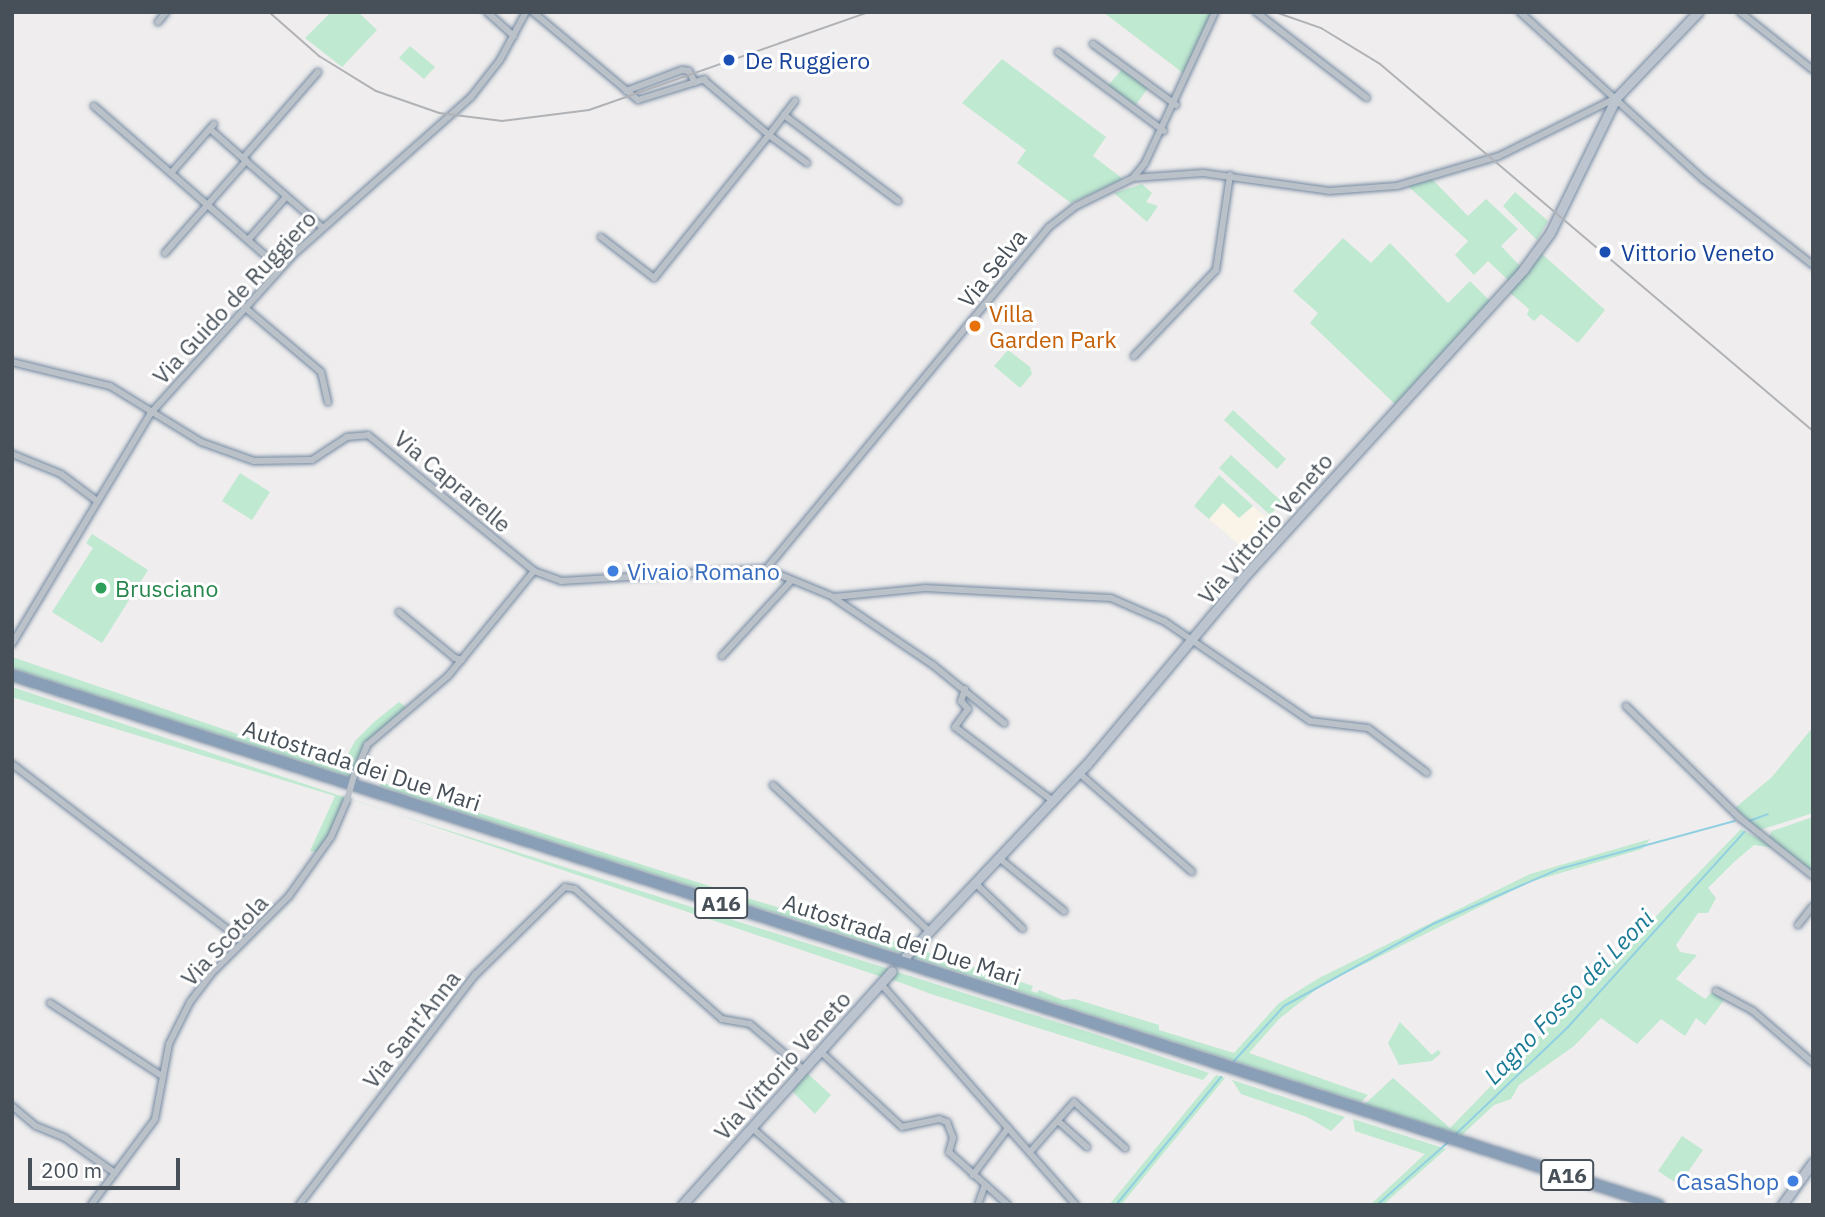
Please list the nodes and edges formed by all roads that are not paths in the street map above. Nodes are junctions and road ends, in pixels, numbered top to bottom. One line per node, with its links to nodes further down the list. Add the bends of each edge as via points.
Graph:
1 (166, 12): 10 (street)
2 (487, 12): 11 (street)
3 (526, 12): 11 (street, Via Guido de Ruggiero)
4 (533, 12): 17 (street)
5 (1215, 12): 21 (street)
6 (1256, 12): 18 (street)
7 (1520, 12): 19 (street)
8 (1698, 12): 19 (street, Via Vittorio Veneto)
9 (1740, 12): 14 (street)
10 (158, 22)
11 (514, 36): 34 (street, Via Guido de Ruggiero, via 457,112)
12 (1093, 44): 21 (street)
13 (1058, 52): 24 (street)
14 (1813, 70)
15 (318, 72): 26 (street)
16 (695, 83): 17 (street, via 642,101); 17 (street, via 689,72 682,70); 25 (street, via 705,79)
17 (626, 91)
18 (1367, 98)
19 (1616, 98): 29 (street, via 1499,156 1397,186 1329,191); 38 (street, via 1703,179); 55 (street, Via Vittorio Veneto, via 1533,259 1242,579)
20 (795, 101): 23 (street)
21 (1176, 105): 24 (street)
22 (94, 106): 28 (street)
23 (784, 115): 25 (street); 32 (street)
24 (1164, 131): 30 (street)
25 (769, 135): 27 (street); 35 (street, via 654,278)
26 (245, 160): 28 (street, via 212,127); 33 (street); 34 (street)
27 (807, 163)
28 (171, 173): 33 (street)
29 (1230, 175): 30 (street); 41 (street, via 1216,270)
30 (1133, 178): 47 (street, Via Selva, via 1076,206 1049,227)
31 (285, 198): 36 (street)
32 (898, 201)
33 (208, 205): 36 (street); 37 (street)
34 (322, 227): 39 (street, Via Guido de Ruggiero)
35 (601, 237)
36 (248, 240): 39 (street)
37 (165, 253)
38 (1813, 265)
39 (280, 268): 40 (street, Via Guido de Ruggiero)
40 (243, 306): 43 (street, via 321,372); 44 (street, Via Guido de Ruggiero)
41 (1134, 356)
42 (12, 362): 44 (street, Via Caprarelle, via 94,379)
43 (328, 402)
44 (150, 414): 46 (street, Via Guido de Ruggiero); 49 (street, Via Caprarelle, via 218,451 269,463 313,460 347,437 368,435)
45 (12, 454): 46 (street, via 61,474)
46 (97, 501): 54 (street, Via Guido de Ruggiero)
47 (783, 552): 48 (street, Via Selva); 50 (street, Via Selva)
48 (766, 569): 49 (street, Via Caprarelle, via 582,583); 50 (street, Via Caprarelle)
49 (534, 571): 57 (street, Via Scotola)
50 (778, 572): 51 (street, Via Caprarelle)
51 (792, 580): 52 (street, Via Caprarelle); 56 (street)
52 (834, 597): 55 (street, via 925,588 1098,596 1147,612); 60 (street)
53 (399, 612): 57 (street)
54 (13, 642)
55 (1193, 642): 64 (street, Via Vittorio Veneto); 65 (street, via 1310,721 1368,728)
56 (722, 656)
57 (462, 660): 77 (street, Via Scotola, bridge, via 367,745 331,837 289,897)
58 (12, 675): 91 (highway, Autostrada dei Due Mari / A16)
59 (12, 682): 91 (highway, Autostrada dei Due Mari / A16)
60 (965, 689): 62 (street); 67 (street, via 961,701 968,709 956,727)
61 (1626, 706): 70 (street, via 1740,818)
62 (1004, 723)
63 (12, 764): 77 (street)
64 (1079, 773): 67 (street, Via Vittorio Veneto); 69 (street)
65 (1427, 773)
66 (773, 786): 76 (street)
67 (1053, 801): 68 (street, Via Vittorio Veneto)
68 (999, 858): 71 (street, Via Vittorio Veneto); 73 (street)
69 (1192, 872)
70 (1813, 876)
71 (975, 883): 75 (street); 76 (street, Via Vittorio Veneto)
72 (1813, 906): 74 (street)
73 (1064, 911)
74 (1798, 925)
75 (1023, 929)
76 (930, 932): 78 (street, Via Vittorio Veneto)
77 (243, 941): 86 (street, Via Scotola, via 190,1002 169,1044)
78 (905, 957)
79 (892, 971): 80 (street, Via Vittorio Veneto)
80 (881, 984): 83 (street, Via Vittorio Veneto); 90 (street)
81 (1716, 991): 84 (street, via 1753,1011)
82 (50, 1003): 86 (street)
83 (820, 1051): 85 (street, Via Vittorio Veneto); 98 (street, via 902,1127 939,1119 947,1122 953,1133 949,1152)
84 (1813, 1063)
85 (804, 1070): 89 (street, Via Vittorio Veneto); 101 (street, Via Sant'Anna, via 750,1024 722,1018 575,889 565,887 475,975)
86 (162, 1076): 97 (street, Via Scotola, via 155,1119)
87 (12, 1106): 97 (street, via 44,1131 65,1138)
88 (1058, 1121): 92 (street); 93 (street, via 1074,1102); 95 (street)
89 (752, 1128): 102 (street, Via Vittorio Veneto); 103 (street)
90 (1008, 1128): 95 (street); 98 (street)
91 (1427, 1134): 94 (highway, Autostrada dei Due Mari / A16)
92 (1087, 1147)
93 (1125, 1148)
94 (1472, 1148): 107 (highway, Autostrada dei Due Mari / A16); 108 (highway, Autostrada dei Due Mari / A16)
95 (1030, 1152): 106 (street)
96 (1813, 1162): 109 (street)
97 (115, 1173): 100 (street, Via Scotola)
98 (973, 1175): 99 (street)
99 (985, 1185): 104 (street); 105 (street)
100 (91, 1205)
101 (299, 1205)
102 (682, 1205)
103 (841, 1205)
104 (978, 1205)
105 (1008, 1205)
106 (1076, 1205)
107 (1638, 1205)
108 (1659, 1205)
109 (1782, 1205)

